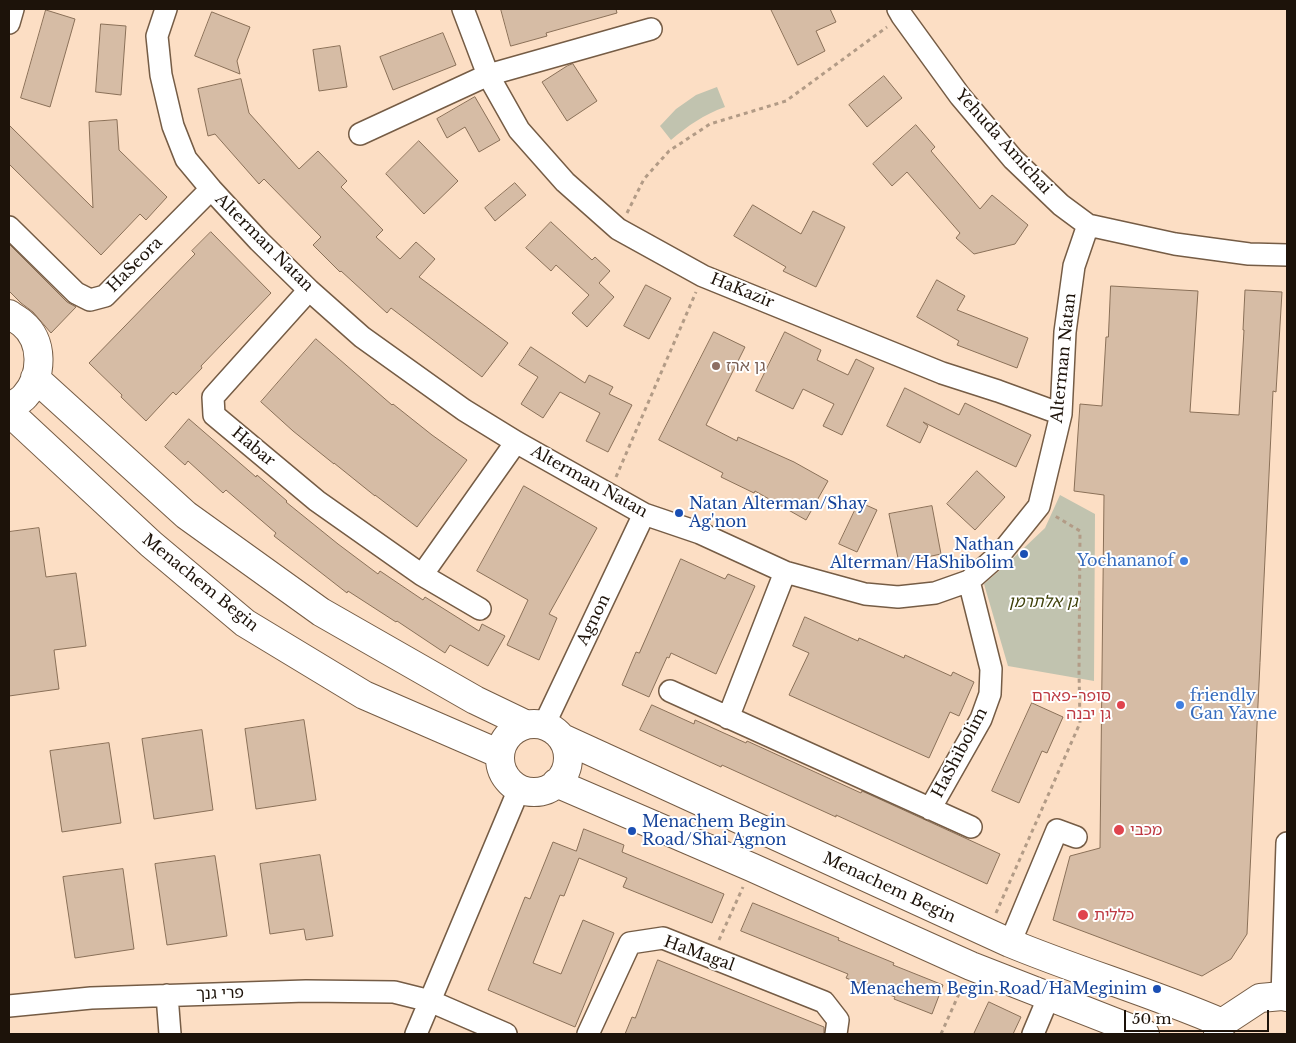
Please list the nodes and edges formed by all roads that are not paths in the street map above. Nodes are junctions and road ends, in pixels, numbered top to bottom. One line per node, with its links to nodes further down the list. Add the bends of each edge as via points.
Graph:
1 (13, 9): 5 (street)
2 (166, 9): 9 (street, Alterman Natan, via 158,36 161,74 173,126 186,159)
3 (463, 9): 7 (street, HaKazir)
4 (900, 12): 10 (street, Yehuda Amichai, via 960,96 1013,159 1061,205)
5 (9, 23)
6 (652, 29): 7 (street)
7 (488, 75): 8 (street); 18 (street, HaKazir, via 520,130 565,182 618,229 703,276 942,373)
8 (360, 134)
9 (211, 189): 11 (street, HaSeora, via 105,296 90,300 76,293); 13 (street, Alterman Natan)
10 (1088, 225): 12 (street, Yehuda Amichai, via 1175,244); 18 (street, Alterman Natan, via 1074,266 1065,332)
11 (9, 227)
12 (1287, 256)
13 (309, 290): 19 (street, Alterman Natan, via 362,337 464,410); 22 (street, Habar, via 213,397 214,415 317,501)
14 (9, 314): 15 (main road, via 23,323 33,336 38,352)
15 (35, 378): 16 (main road, via 24,398); 27 (main road, Menachem Begin, via 186,514 321,612 475,700)
16 (9, 407)
17 (9, 412): 28 (main road, Menachem Begin, via 151,544 245,623 364,695)
18 (1061, 414): 23 (street, Alterman Natan, via 1039,506 1002,552)
19 (516, 442): 20 (street, Alterman Natan); 22 (street)
20 (644, 514): 21 (street, Alterman Natan, via 700,533); 27 (street, Agnon)
21 (785, 572): 23 (street, Alterman Natan, via 865,594 898,597 935,594); 26 (street)
22 (422, 575): 24 (street, Habar)
23 (969, 581): 31 (street, HaShibolim, via 991,668 990,694 981,719)
24 (480, 609)
25 (670, 691): 26 (street, HaShibolim)
26 (728, 718): 31 (street, HaShibolim)
27 (544, 729): 28 (main road, via 522,725 504,740); 29 (main road, via 567,748 566,770); 35 (main road, Menachem Begin)
28 (500, 754): 30 (main road, via 503,773)
29 (556, 783): 30 (main road, via 542,791); 37 (main road, via 972,966)
30 (519, 789): 39 (street)
31 (930, 809): 32 (street, HaShibolim)
32 (971, 827)
33 (1076, 837): 35 (street, via 1057,830)
34 (1287, 842): 38 (street)
35 (999, 938): 41 (main road, Menachem Begin, via 1048,959 1191,1009)
36 (167, 996): 39 (street, פרי גנך, via 306,991 394,992); 40 (street, פרי גנך, via 91,998); 42 (street)
37 (1049, 996): 47 (street); 48 (main road)
38 (1285, 997): 41 (main road, via 1260,998)
39 (430, 1001): 43 (street); 44 (street, פרי גנך)
40 (9, 1006)
41 (1220, 1028)
42 (170, 1034)
43 (416, 1034)
44 (506, 1034)
45 (588, 1034): 46 (street, HaMagal, via 630,943 664,938 824,1002 838,1020)
46 (836, 1034)
47 (1033, 1034)
48 (1145, 1034)

